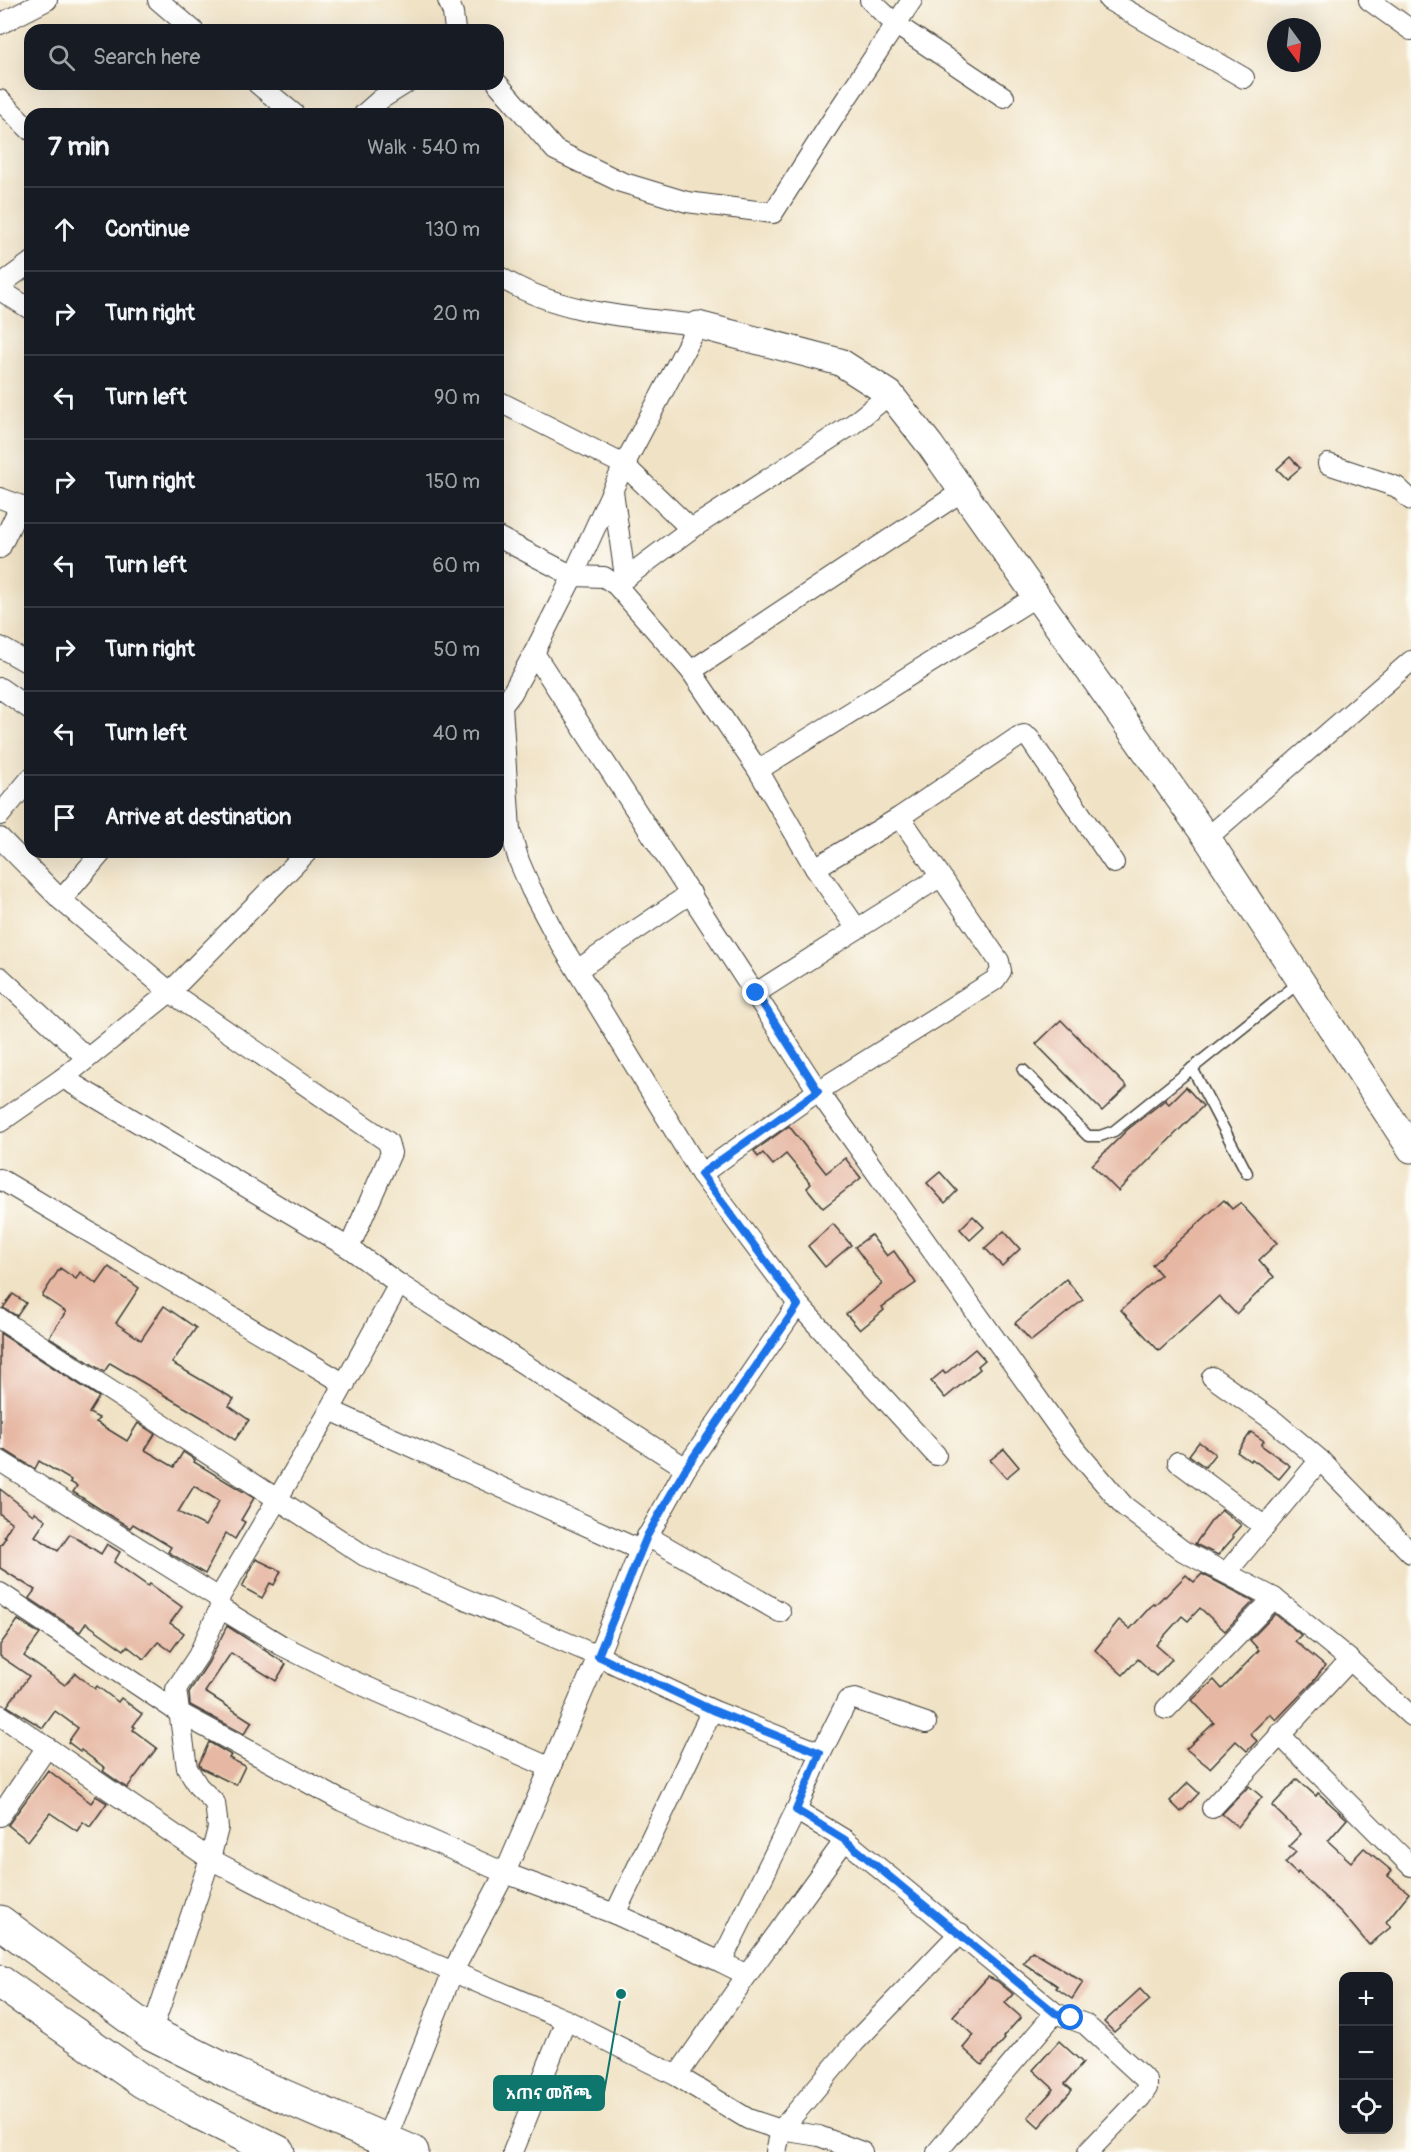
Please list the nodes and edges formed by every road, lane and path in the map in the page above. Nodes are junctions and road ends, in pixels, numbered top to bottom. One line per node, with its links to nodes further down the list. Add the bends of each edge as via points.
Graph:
1 (47, 0): 8 (street)
2 (158, 0): 9 (street)
3 (448, 0): 10 (street)
4 (870, 0): 11 (street)
5 (912, 0): 11 (street)
6 (1109, 0): 13 (street)
7 (1369, 0): 12 (street)
8 (0, 24)
9 (186, 24)
10 (455, 24)
11 (896, 24): 16 (street, via 773,213 687,202 621,182 555,150); 17 (street)
12 (1411, 30)
13 (1244, 78)
14 (265, 90): 19 (street)
15 (395, 90): 20 (street)
16 (503, 90)
17 (1004, 97)
18 (0, 100): 21 (street)
19 (287, 108)
20 (371, 108)
21 (24, 124)
22 (24, 267): 24 (street)
23 (504, 280): 27 (street, via 559,304 605,314)
24 (0, 285)
25 (0, 290): 26 (street)
26 (24, 305)
27 (698, 325): 28 (street, via 840,362); 31 (street)
28 (890, 394): 33 (street); 38 (street, via 853,424)
29 (504, 403): 31 (street)
30 (1328, 464): 35 (street, via 1398,488)
31 (624, 465): 32 (street); 38 (street)
32 (613, 491): 41 (street); 42 (street)
33 (961, 492): 43 (street); 48 (street)
34 (0, 498): 36 (street)
35 (1411, 500)
36 (24, 507)
37 (24, 509): 40 (street)
38 (692, 529): 42 (street)
39 (504, 540): 41 (street)
40 (0, 548)
41 (573, 576): 42 (street); 45 (street)
42 (620, 581): 48 (street)
43 (1037, 596): 53 (street); 58 (street)
44 (0, 647): 46 (street)
45 (534, 653): 50 (street); 64 (street)
46 (24, 661)
47 (1411, 661): 58 (street)
48 (690, 671): 53 (street)
49 (0, 688): 51 (street)
50 (504, 700)
51 (24, 705)
52 (504, 762): 67 (street, via 510,830 519,861)
53 (758, 770): 62 (street)
54 (24, 786): 55 (street)
55 (0, 815)
56 (900, 817): 61 (street, via 1024,735); 62 (street); 63 (street)
57 (0, 838): 65 (street)
58 (1207, 838): 69 (street)
59 (97, 858): 65 (street)
60 (301, 858): 70 (street)
61 (1114, 863)
62 (815, 868): 66 (street)
63 (940, 877): 66 (street); 76 (street, via 999,961 1001,971 995,980)
64 (691, 893): 67 (street); 71 (street)
65 (61, 900): 70 (street)
66 (857, 929): 71 (street)
67 (577, 970): 80 (street)
68 (0, 977): 72 (street)
69 (1301, 981): 73 (lane); 78 (street)
70 (170, 992): 72 (street); 82 (street, via 388,1142 390,1153)
71 (756, 993): 76 (street)
72 (87, 1058): 75 (street)
73 (1192, 1068): 74 (lane, via 1113,1131 1100,1136 1088,1136); 79 (lane)
74 (1023, 1070)
75 (63, 1078): 77 (street); 82 (street)
76 (818, 1091): 80 (street); 98 (street, via 1068,1442 1124,1506 1183,1551)
77 (0, 1122)
78 (1409, 1142)
79 (1247, 1173)
80 (701, 1174): 84 (street)
81 (0, 1179): 87 (street)
82 (349, 1248): 83 (street)
83 (399, 1284): 87 (street); 93 (street)
84 (798, 1305): 89 (street); 93 (street)
85 (0, 1318): 94 (street)
86 (1212, 1377): 90 (street)
87 (345, 1384): 88 (street)
88 (330, 1410): 94 (street); 96 (street)
89 (936, 1455)
90 (1320, 1460): 95 (street); 97 (street)
91 (0, 1461): 101 (street)
92 (1178, 1462): 95 (street)
93 (686, 1468): 96 (street)
94 (278, 1500): 101 (street); 103 (street, via 365,1556)
95 (1265, 1527): 98 (street)
96 (644, 1543): 102 (street); 103 (street)
97 (1411, 1553)
98 (1226, 1573): 100 (street)
99 (0, 1593): 107 (street)
100 (1274, 1598): 104 (street); 105 (street)
101 (220, 1603): 107 (street, via 198,1656 176,1689); 114 (street, via 281,1645 351,1680)
102 (780, 1612)
103 (598, 1656): 106 (street); 114 (street)
104 (1350, 1660): 109 (street); 111 (street)
105 (1166, 1709)
106 (712, 1710): 113 (street); 122 (street)
107 (178, 1712): 119 (street, via 187,1768 214,1803 218,1828); 121 (street, via 342,1801)
108 (0, 1714): 112 (street)
109 (1411, 1716)
110 (926, 1723): 113 (street, via 851,1700 844,1705)
111 (1279, 1734): 115 (street); 120 (street)
112 (47, 1747): 117 (street); 119 (street)
113 (820, 1753): 116 (street)
114 (551, 1768): 121 (street)
115 (1212, 1808)
116 (796, 1810): 118 (street); 125 (street)
117 (0, 1816)
118 (845, 1840): 124 (street); 127 (street)
119 (210, 1859): 126 (street, via 315,1913); 131 (street)
120 (1411, 1866)
121 (505, 1874): 122 (street); 126 (street)
122 (615, 1914): 125 (street)
123 (0, 1922): 131 (highway)
124 (960, 1933): 129 (street); 133 (street, via 855,2042)
125 (722, 1962): 127 (street)
126 (453, 1971): 130 (street); 134 (street)
127 (747, 1975): 132 (street)
128 (0, 1982): 135 (highway, via 142,2081)
129 (1055, 2013): 139 (street); 140 (street, via 1085,2024 1148,2081 1141,2097)
130 (566, 2020): 132 (street); 136 (street)
131 (151, 2033): 134 (highway, via 245,2080)
132 (677, 2076): 133 (street, via 748,2119)
133 (781, 2130): 137 (street); 138 (street, via 819,2136)
134 (399, 2146)
135 (278, 2152)
136 (513, 2152)
137 (776, 2152)
138 (862, 2152)
139 (937, 2152)
140 (1088, 2152)

